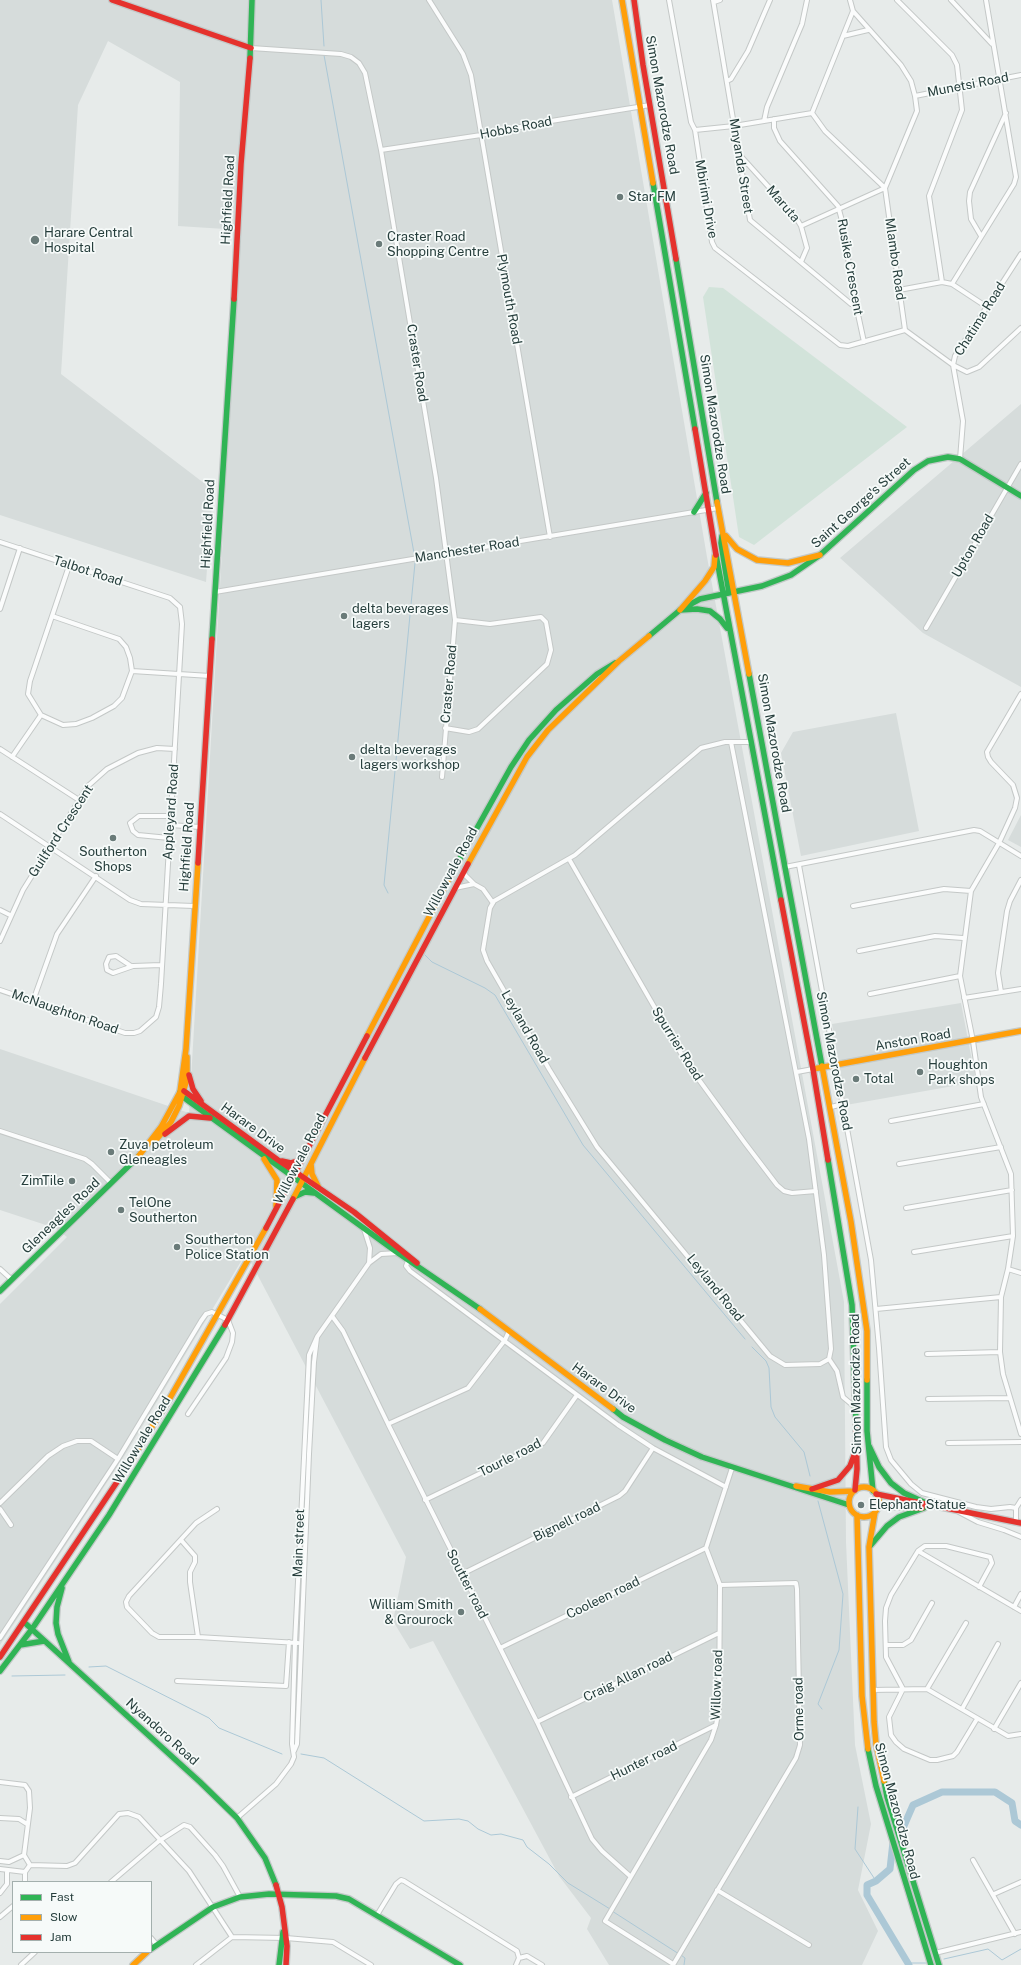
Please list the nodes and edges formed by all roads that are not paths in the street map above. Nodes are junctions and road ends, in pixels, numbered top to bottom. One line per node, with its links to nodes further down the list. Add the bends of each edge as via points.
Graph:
1 (112, 0): 19 (main road)
2 (252, 0): 19 (main road, Highfield Road)
3 (429, 0): 34 (street, Plymouth Road, via 469,66)
4 (622, 0): 27 (main road, Simon Mazorodze Road)
5 (634, 0): 20 (main road, Simon Mazorodze Road)
6 (670, 0): 33 (street, Mbirimi Drive, via 691,122)
7 (720, 0): 14 (street)
8 (770, 0): 23 (street, via 748,51)
9 (807, 0): 31 (street, via 802,24 767,107)
10 (850, 0): 15 (street)
11 (897, 0): 24 (street, via 952,55 957,65)
12 (950, 0): 18 (street)
13 (986, 0): 18 (street)
14 (713, 1): 23 (street, Mnyanda Street)
15 (853, 11): 16 (street); 17 (street)
16 (868, 30): 17 (street); 25 (street, via 901,65 911,81)
17 (844, 36): 28 (street)
18 (993, 45): 22 (street)
19 (251, 48): 35 (street, Craster Road, via 341,54 359,63 365,73); 69 (main road, Highfield Road, via 241,164)
20 (643, 65): 26 (main road, Simon Mazorodze Road); 27 (main road, via 640,80 644,98)
21 (1021, 75): 22 (street, Munetsi Road)
22 (998, 79): 24 (street, Munetsi Road); 29 (street)
23 (727, 81): 32 (street, Mnyanda Street)
24 (961, 86): 25 (street, Munetsi Road); 43 (street, via 962,110 929,196)
25 (915, 96): 37 (street, via 917,111)
26 (650, 105): 27 (street, Hobbs Road); 54 (main road, Simon Mazorodze Road)
27 (640, 107): 34 (street, Hobbs Road); 56 (main road, Simon Mazorodze Road)
28 (812, 113): 30 (street); 37 (street, via 816,122)
29 (1006, 113): 40 (street, via 1016,177); 40 (street, via 970,192 971,219)
30 (774, 119): 31 (street); 38 (street, Rusike Crescent, via 774,128 780,141)
31 (764, 121): 32 (street)
32 (734, 126): 33 (street); 36 (street, Mnyanda Street)
33 (695, 130): 50 (street, Mbirimi Drive, via 715,248 840,346)
34 (481, 135): 35 (street, Hobbs Road); 62 (street, Plymouth Road)
35 (381, 150): 66 (street, Craster Road)
36 (738, 153): 39 (street, Maruta); 42 (street, Mnyanda Street, via 750,220)
37 (885, 188): 38 (street); 45 (street, Mlambo Road)
38 (839, 209): 39 (street); 46 (street, Rusike Crescent)
39 (801, 226): 42 (street, Maruta, via 807,248)
40 (981, 236): 44 (street)
41 (1021, 254): 47 (street, Chatima Road)
42 (801, 262): 46 (street, Mnyanda Street, via 851,304)
43 (942, 282): 44 (street); 45 (street)
44 (952, 284): 47 (street)
45 (899, 290): 49 (street, Mlambo Road)
46 (856, 305): 50 (street, Rusike Crescent)
47 (987, 307): 51 (street, Chatima Road, via 955,356)
48 (1021, 328): 51 (street, via 973,370 968,372)
49 (905, 330): 50 (street, Mbirimi Drive); 51 (street)
50 (864, 342)
51 (953, 365): 52 (street, via 963,421)
52 (960, 459): 55 (main road, Saint George's Street); 67 (main road, Saint George's Street, via 938,458 920,465)
53 (1021, 464): 55 (street, Upton Road)
54 (712, 472): 58 (main road, Simon Mazorodze Road); 59 (main road, via 709,486 712,505)
55 (1006, 487): 57 (main road, Saint George's Street); 76 (street, Upton Road)
56 (706, 493): 59 (main road, Simon Mazorodze Road); 60 (main road)
57 (1021, 496)
58 (718, 508): 59 (street, Manchester Road); 61 (main road, Simon Mazorodze Road)
59 (708, 509): 60 (street, Manchester Road); 65 (main road, Simon Mazorodze Road)
60 (694, 512): 62 (street, Manchester Road)
61 (723, 532): 67 (main road, via 737,549 758,560 788,563); 70 (main road, Simon Mazorodze Road)
62 (550, 537): 66 (street, Manchester Road)
63 (0, 542): 64 (street, Talbot Road)
64 (20, 548): 68 (street, Talbot Road); 72 (street)
65 (716, 550): 70 (main road, Simon Mazorodze Road); 73 (main road, via 711,574)
66 (446, 552): 69 (street, Manchester Road); 75 (street, Craster Road)
67 (820, 555): 70 (main road, Saint George's Street, via 780,580)
68 (69, 566): 71 (street, Talbot Road, via 163,595); 74 (street)
69 (215, 592): 81 (main road, Highfield Road)
70 (729, 593): 73 (main road, Willowvale Road, via 700,599); 77 (main road, Simon Mazorodze Road); 102 (main road, Simon Mazorodze Road)
71 (175, 602): 80 (street, Appleyard Road, via 180,607 181,615)
72 (0, 609)
73 (680, 610): 77 (main road, via 710,611); 78 (main road, Willowvale Road)
74 (52, 616): 79 (street, via 118,640 128,651); 83 (street, via 28,691 28,698)
75 (455, 620): 84 (street, Craster Road); 84 (street, via 490,624 541,617 546,622 551,650 547,664 478,729 469,732)
76 (926, 628)
77 (729, 630): 86 (main road, Simon Mazorodze Road)
78 (619, 661): 103 (main road, Willowvale Road, via 535,746 510,785); 147 (main road, Willowvale Road, via 597,674 556,710 520,752 450,877)
79 (132, 671): 80 (street); 83 (street, via 126,692 120,701 92,718 63,726)
80 (180, 674): 81 (street); 88 (street, Appleyard Road)
81 (210, 676): 95 (main road, Highfield Road)
82 (1021, 694): 97 (street, via 988,752 991,762 1013,785 1017,798)
83 (41, 715): 89 (street)
84 (445, 728): 90 (street, Craster Road)
85 (731, 742): 86 (street); 100 (street, via 701,748); 135 (street)
86 (751, 742): 133 (main road, Simon Mazorodze Road)
87 (0, 749): 89 (street)
88 (175, 749): 91 (street, Guilford Crescent, via 157,748 144,751 107,769 88,786); 93 (street, Appleyard Road)
89 (12, 757): 91 (street)
90 (442, 777)
91 (79, 800): 98 (street, Guilford Crescent)
92 (0, 814): 98 (street)
93 (171, 816): 94 (street, Appleyard Road); 96 (street, via 139,816 130,823 138,835)
94 (170, 825): 95 (street); 96 (street, Appleyard Road)
95 (200, 827): 111 (main road, Highfield Road)
96 (170, 838): 110 (street, Appleyard Road)
97 (999, 843): 99 (street); 101 (street, via 980,831 968,830); 108 (street)
98 (49, 846): 104 (street); 114 (street, Guilford Crescent)
99 (1021, 856)
100 (569, 859): 109 (street); 157 (street, Spurrier Road, via 686,1062 745,1143 784,1191)
101 (799, 865): 102 (street); 131 (street)
102 (785, 867): 132 (main road, Simon Mazorodze Road)
103 (463, 873): 106 (street); 107 (main road, Willowvale Road)
104 (96, 876): 110 (street, via 137,903); 126 (street, via 57,934)
105 (1021, 880): 123 (street, via 1007,911 998,973)
106 (474, 884): 107 (street); 109 (street, via 483,889)
107 (455, 888): 150 (main road, Willowvale Road)
108 (971, 891): 112 (street, via 944,889); 115 (street)
109 (493, 903): 183 (street, Leyland Road, via 483,944 484,956 597,1147 770,1356 779,1363 791,1365 820,1364)
110 (165, 906): 111 (street); 119 (street, Appleyard Road)
111 (194, 906): 130 (main road, Highfield Road)
112 (853, 906)
113 (0, 910): 114 (street)
114 (10, 915): 116 (street, Guilford Crescent)
115 (963, 938): 117 (street, via 935,936); 120 (street)
116 (0, 940)
117 (859, 951)
118 (131, 966): 118 (street, via 116,956 109,957 106,964 107,970 113,973); 119 (street)
119 (161, 966): 127 (street, Appleyard Road, via 159,1007)
120 (960, 976): 124 (street); 125 (street)
121 (1021, 989): 123 (street)
122 (0, 990): 126 (street, McNaughton Road)
123 (1001, 992): 125 (street)
124 (870, 994)
125 (964, 998): 129 (street)
126 (33, 1001): 127 (street, McNaughton Road, via 125,1033 136,1033)
127 (152, 1022)
128 (1019, 1031): 129 (main road, Anston Road)
129 (973, 1040): 131 (main road, Anston Road); 138 (street)
130 (186, 1048): 134 (main road, Highfield Road); 136 (main road, Highfield Road)
131 (835, 1066): 132 (main road, Anston Road); 137 (street)
132 (824, 1067): 133 (main road, Anston Road); 140 (main road, Simon Mazorodze Road)
133 (813, 1069): 135 (street); 187 (main road, Simon Mazorodze Road, via 852,1305)
134 (188, 1071): 136 (main road, Highfield Road); 139 (main road, via 193,1089)
135 (797, 1072): 157 (street)
136 (182, 1093): 139 (main road, Harare Drive); 141 (main road, Harare Drive); 144 (main road, Gleneagles Road, via 171,1122); 148 (main road, Gleneagles Road, via 170,1115)
137 (843, 1104): 140 (street); 175 (street, via 871,1260)
138 (984, 1104): 142 (street); 145 (street)
139 (206, 1107): 149 (main road, Harare Drive)
140 (831, 1107): 193 (main road, Simon Mazorodze Road, via 866,1312)
141 (212, 1118): 144 (main road, via 189,1116); 146 (main road, Harare Drive)
142 (891, 1121)
143 (0, 1131): 154 (street, via 84,1159)
144 (156, 1140): 148 (main road, Gleneagles Road)
145 (1001, 1147): 151 (street); 156 (street, via 1010,1168)
146 (259, 1152): 152 (main road, Harare Drive); 161 (main road, via 277,1180)
147 (307, 1152): 149 (main road, via 298,1161 291,1163); 152 (main road, Willowvale Road)
148 (138, 1157): 154 (main road, Gleneagles Road)
149 (278, 1160): 152 (main road, Harare Drive)
150 (311, 1162): 153 (main road, Willowvale Road); 155 (main road, via 313,1178)
151 (899, 1164)
152 (295, 1175): 153 (main road, Harare Drive); 161 (main road, Willowvale Road)
153 (302, 1180): 155 (main road, Harare Drive); 158 (main road, Harare Drive); 159 (main road, Willowvale Road)
154 (111, 1183): 172 (main road, Gleneagles Road)
155 (320, 1189): 169 (main road, Harare Drive, via 354,1212)
156 (1012, 1190): 160 (street); 163 (street)
157 (816, 1191): 183 (street, via 830,1320)
158 (314, 1193): 159 (main road, via 301,1192); 162 (main road, Harare Drive)
159 (293, 1198): 178 (main road, Willowvale Road)
160 (906, 1208)
161 (276, 1209): 176 (main road, Willowvale Road)
162 (364, 1229): 165 (main road, Harare Drive); 167 (street, via 370,1248)
163 (1013, 1236): 164 (street); 170 (street)
164 (914, 1252)
165 (398, 1253): 166 (main road, Harare Drive); 167 (street, Main street, via 381,1254)
166 (408, 1261): 169 (main road, Harare Drive); 180 (street, via 406,1266 410,1271)
167 (369, 1263): 177 (street, Main street)
168 (0, 1269): 172 (street)
169 (424, 1269): 179 (main road, Harare Drive)
170 (1008, 1269): 171 (street); 174 (street)
171 (1021, 1273)
172 (11, 1279): 173 (main road, Gleneagles Road)
173 (0, 1291)
174 (1001, 1297): 175 (street); 181 (street)
175 (876, 1309): 208 (street, via 886,1447 891,1460 910,1484 922,1493 976,1507)
176 (218, 1315): 178 (street); 196 (street, via 208,1312 204,1316); 229 (main road, Willowvale Road, via 170,1398)
177 (332, 1316): 189 (street, Soutter road, via 343,1330); 237 (street, Main street, via 317,1337 308,1362)
178 (228, 1320): 188 (street, via 233,1333 226,1358); 222 (main road, Willowvale Road, via 109,1515)
179 (509, 1330): 180 (street); 197 (main road, Harare Drive, via 623,1417 664,1440)
180 (505, 1340): 184 (street); 189 (street, via 468,1388)
181 (1000, 1352): 182 (street); 185 (street)
182 (927, 1354)
183 (829, 1359): 187 (street, via 837,1371 843,1397)
184 (577, 1395): 195 (street); 203 (street, Tourle road, via 543,1443)
185 (1010, 1398): 186 (street); 190 (street)
186 (928, 1399)
187 (856, 1408): 194 (main road, Simon Mazorodze Road)
188 (188, 1414)
189 (388, 1424): 203 (street, Soutter road)
190 (1021, 1434)
191 (1021, 1442): 192 (street)
192 (948, 1443)
193 (868, 1444): 202 (main road, Simon Mazorodze Road); 207 (main road, via 891,1483)
194 (856, 1447): 200 (main road, via 850,1466 844,1474 833,1483); 201 (main road, Simon Mazorodze Road)
195 (654, 1448): 199 (street); 221 (street, Bignell road, via 619,1496)
196 (118, 1459): 205 (street, via 91,1441 63,1446 48,1456); 234 (street)
197 (732, 1468): 198 (main road, Harare Drive); 199 (street)
198 (792, 1486): 200 (main road, Harare Drive); 206 (main road, Harare Drive)
199 (726, 1487): 219 (street)
200 (812, 1489): 201 (main road, Harare Drive, via 830,1492)
201 (854, 1491): 202 (main road, via 864,1487); 206 (main road, Simon Mazorodze Road)
202 (875, 1492): 207 (main road); 211 (main road, Simon Mazorodze Road, via 878,1500)
203 (425, 1500): 221 (street, Soutter road)
204 (1021, 1500): 208 (street)
205 (0, 1503)
206 (849, 1505): 213 (main road)
207 (925, 1506): 211 (main road); 212 (main road); 218 (main road, via 899,1517 887,1526)
208 (1016, 1508): 214 (street)
209 (0, 1509): 215 (street)
210 (217, 1509): 217 (street, via 202,1518)
211 (876, 1509): 213 (main road, via 866,1516); 218 (main road, Simon Mazorodze Road)
212 (956, 1510): 214 (main road); 216 (street, via 978,1522)
213 (857, 1515): 304 (main road, Simon Mazorodze Road, via 864,1720 870,1763)
214 (1018, 1522)
215 (11, 1525)
216 (1021, 1537)
217 (181, 1540): 233 (street, via 195,1556 190,1582); 233 (street, via 129,1596 126,1604 152,1633 159,1637)
218 (869, 1547): 249 (main road, Simon Mazorodze Road)
219 (706, 1548): 223 (street, Willow road); 241 (street, Cooleen road)
220 (918, 1551): 224 (street); 224 (street, via 930,1545 946,1546 990,1557 992,1563); 240 (street, via 888,1600 885,1621)
221 (462, 1574): 241 (street, Soutter road)
222 (63, 1583): 231 (main road, Willowvale Road); 243 (main road, via 56,1622)
223 (720, 1585): 232 (street, Willow road); 273 (street, Orme road, via 796,1583 800,1745 796,1758)
224 (979, 1587): 227 (street)
225 (1021, 1594): 227 (street)
226 (932, 1603): 240 (street, via 911,1640 903,1645)
227 (1014, 1607): 228 (street)
228 (1021, 1611)
229 (25, 1623): 231 (main road, Nyandoro Road); 242 (main road, Willowvale Road)
230 (966, 1623): 248 (street)
231 (32, 1629): 235 (main road, Nyandoro Road); 239 (main road, Willowvale Road)
232 (719, 1633): 252 (street, Craig Allan road); 253 (street, Willow road, via 719,1709)
233 (198, 1637): 236 (street)
234 (0, 1638)
235 (44, 1641): 239 (main road); 243 (main road, Nyandoro Road)
236 (289, 1642): 237 (street); 245 (street, via 286,1686)
237 (298, 1643): 259 (street, Main street, via 292,1744 294,1751 291,1764 276,1784)
238 (998, 1644): 250 (street)
239 (20, 1645): 244 (main road, Willowvale Road)
240 (886, 1645): 247 (street, via 886,1657)
241 (500, 1648): 252 (street, Soutter road)
242 (0, 1657)
243 (69, 1663): 259 (main road, Nyandoro Road)
244 (0, 1671)
245 (177, 1681)
246 (1021, 1684): 254 (street)
247 (903, 1689): 248 (street); 249 (street); 251 (street, via 889,1717 891,1735 904,1749 930,1760 957,1752)
248 (927, 1689): 250 (street)
249 (873, 1690): 292 (main road, Simon Mazorodze Road, via 879,1763 887,1797)
250 (962, 1710): 251 (street)
251 (977, 1719): 254 (street)
252 (536, 1722): 257 (street, Soutter road)
253 (716, 1725): 257 (street, Hunter road); 269 (street, Willow road, via 711,1740)
254 (994, 1729): 255 (street, via 1008,1736)
255 (1021, 1734)
256 (0, 1782): 260 (street, via 25,1785 29,1791 30,1808)
257 (571, 1797): 269 (street, Soutter road, via 597,1845)
258 (0, 1818): 260 (street, via 20,1819)
259 (237, 1818): 275 (main road, Nyandoro Road, via 271,1870)
260 (27, 1824): 262 (street)
261 (160, 1841): 265 (street, via 139,1817 128,1812 119,1814 71,1866); 271 (street); 277 (street, via 181,1826 190,1827 223,1866); 279 (street, via 189,1871)
262 (24, 1855): 264 (street, via 8,1862); 265 (street)
263 (973, 1860): 276 (street)
264 (0, 1861)
265 (30, 1865): 268 (street)
266 (0, 1869): 267 (street)
267 (7, 1870): 268 (street); 274 (street, via 8,1884)
268 (25, 1872): 270 (street)
269 (630, 1876): 303 (street, Willow road, via 605,1921)
270 (25, 1881)
271 (112, 1881)
272 (1021, 1882): 276 (street)
273 (717, 1890): 288 (street); 303 (street, Orme road)
274 (0, 1893)
275 (279, 1894): 277 (main road); 280 (main road, via 343,1897); 285 (main road)
276 (994, 1894): 283 (street)
277 (240, 1897): 279 (main road)
278 (12, 1907): 281 (street)
279 (214, 1907): 284 (street); 287 (main road)
280 (377, 1915): 293 (street, via 398,1881 404,1881 514,1949); 300 (main road)
281 (0, 1917)
282 (1021, 1932): 283 (street)
283 (1015, 1934): 292 (street)
284 (232, 1938): 285 (street); 296 (street, via 216,1947)
285 (284, 1938): 297 (main road); 298 (main road); 299 (street, via 333,1942)
286 (152, 1939): 287 (street)
287 (156, 1944): 289 (main road)
288 (809, 1945)
289 (152, 1948)
290 (34, 1953): 294 (street)
291 (147, 1953): 295 (main road)
292 (935, 1953): 305 (main road, Simon Mazorodze Road)
293 (519, 1958): 301 (street); 302 (street, via 527,1956)
294 (21, 1965)
295 (133, 1965)
296 (196, 1965)
297 (279, 1965)
298 (286, 1965)
299 (371, 1965)
300 (460, 1965)
301 (516, 1965)
302 (542, 1965)
303 (673, 1965)
304 (931, 1965)
305 (939, 1965)

